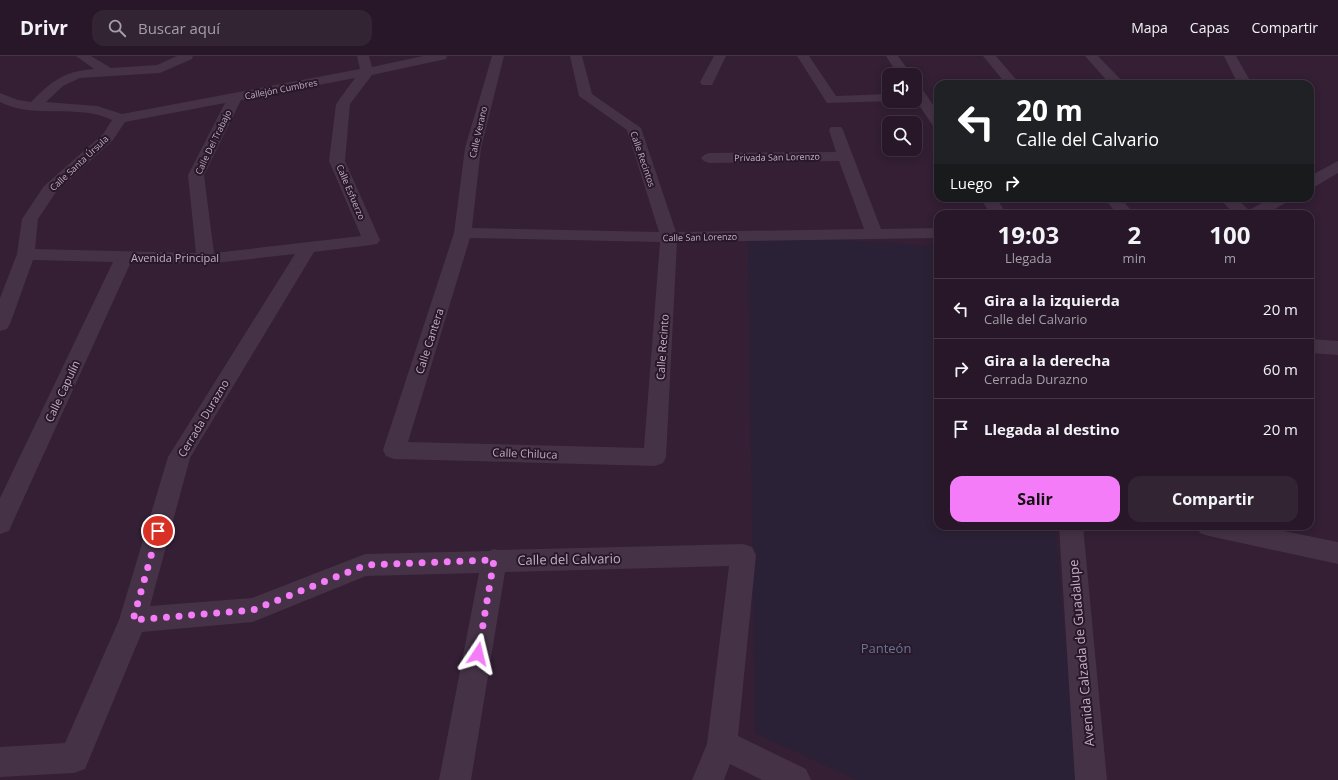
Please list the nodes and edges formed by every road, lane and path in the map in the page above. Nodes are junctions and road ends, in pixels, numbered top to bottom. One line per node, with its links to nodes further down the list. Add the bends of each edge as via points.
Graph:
1 (82, 56): 14 (street)
2 (187, 56): 14 (street, via 160,69)
3 (363, 56): 15 (street)
4 (441, 56): 15 (street, Callejón Cumbres)
5 (498, 56): 40 (street, Calle Verano, via 473,148)
6 (576, 56): 43 (street, Calle Recintos, via 586,96 634,128)
7 (720, 56): 19 (street)
8 (803, 56): 22 (street, via 832,100)
9 (892, 56): 13 (street)
10 (989, 56): 16 (street)
11 (1091, 56): 17 (street)
12 (1230, 56): 18 (street)
13 (900, 68)
14 (108, 72): 24 (street, via 78,74 58,83)
15 (367, 72): 21 (street, Callejón Cumbres); 44 (street, Calle Esfuerzo, via 343,104 338,161)
16 (1010, 80)
17 (1114, 80)
18 (1243, 80)
19 (708, 82)
20 (0, 97): 24 (street, via 16,104)
21 (235, 98): 26 (street, Callejón Cumbres); 48 (street, Calle Del Trabajo, via 196,175)
22 (882, 98)
23 (922, 101): 25 (street)
24 (34, 106): 26 (street, via 89,110)
25 (934, 117)
26 (120, 119): 46 (street, Calle Santa Úrsula, via 108,137 50,189 30,219)
27 (836, 130): 28 (street)
28 (845, 156): 29 (street, Privada San Lorenzo); 42 (street)
29 (710, 158)
30 (1338, 166): 32 (street)
31 (1314, 169): 32 (street)
32 (1324, 176): 33 (street)
33 (1314, 182)
34 (1116, 202): 37 (street)
35 (1231, 202): 38 (street)
36 (1276, 202): 39 (street)
37 (1122, 210)
38 (1238, 210)
39 (1261, 210)
40 (463, 233): 43 (street, Calle San Lorenzo); 52 (street, Calle Cantera)
41 (934, 233): 42 (street, Calle San Lorenzo)
42 (874, 234): 43 (street, Calle San Lorenzo)
43 (669, 237): 53 (street, Calle Recinto)
44 (371, 240): 45 (street, Avenida Principal)
45 (308, 247): 48 (street, Avenida Principal); 59 (street, Cerrada Durazno, via 179,457)
46 (26, 254): 47 (street, Avenida Principal); 49 (street, Calle Santa Úrsula)
47 (124, 257): 48 (street, Avenida Principal); 54 (street, Calle Capulín)
48 (206, 259)
49 (0, 324)
50 (1314, 346): 51 (street)
51 (1338, 348)
52 (394, 450): 53 (street, Calle Chiluca)
53 (655, 457)
54 (0, 524)
55 (1071, 530): 65 (street, Avenida Calzada de Guadalupe)
56 (1228, 530): 57 (street)
57 (1338, 553)
58 (494, 560): 59 (street, Calle del Calvario, via 366,565 253,610); 60 (street, Calle del Calvario, via 742,555); 62 (street)
59 (133, 620): 61 (street, Cerrada Durazno, via 74,758)
60 (722, 744): 63 (street); 64 (street)
61 (0, 762)
62 (455, 780)
63 (708, 780)
64 (795, 780)
65 (1091, 780)

